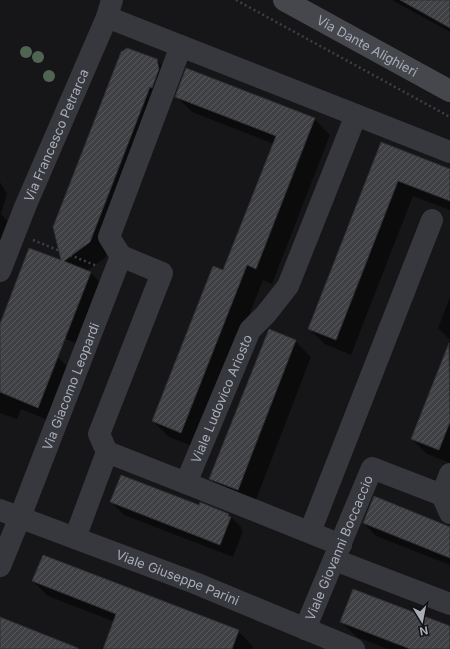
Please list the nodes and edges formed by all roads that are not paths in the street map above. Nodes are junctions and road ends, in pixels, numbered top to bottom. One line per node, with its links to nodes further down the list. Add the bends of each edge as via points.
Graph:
1 (284, 0): 4 (main road, Via Dante Alighieri)
2 (110, 8): 3 (street); 9 (street, Via Francesco Petrarca)
3 (181, 46): 5 (street); 8 (street, via 109,237)
4 (450, 91)
5 (356, 115): 6 (street); 12 (street, Viale Ludovico Ariosto, via 288,286 250,330)
6 (450, 152)
7 (432, 220): 16 (street)
8 (118, 264): 10 (street, via 162,273 99,434); 15 (street, Via Giacomo Leopardi)
9 (0, 271)
10 (107, 452): 12 (street); 17 (street)
11 (450, 474): 13 (street, Viale Giovanni Boccaccio)
12 (186, 484): 16 (street)
13 (446, 504): 18 (street, Viale Giovanni Boccaccio, via 372,468)
14 (0, 510): 15 (street, Viale Giuseppe Parini)
15 (20, 517): 17 (street, Viale Giuseppe Parini); 19 (street, Via Giacomo Leopardi)
16 (310, 532): 18 (street)
17 (75, 538): 21 (street, Viale Giuseppe Parini, via 195,583)
18 (338, 552): 20 (street); 21 (street, Viale Giovanni Boccaccio)
19 (0, 566)
20 (450, 604)
21 (305, 629): 22 (street, Viale Giuseppe Parini)
22 (354, 649)

